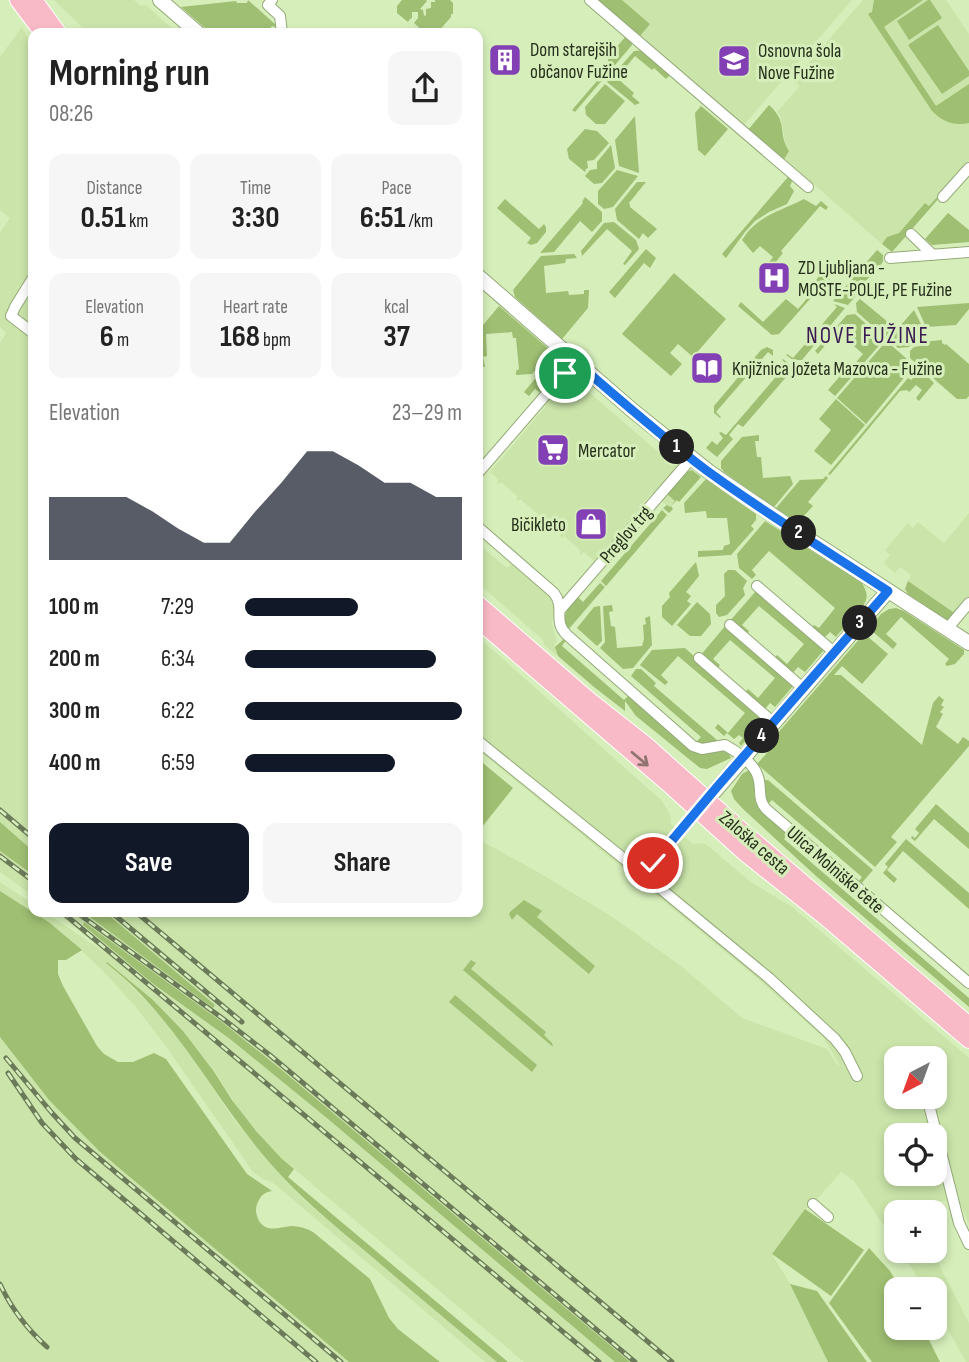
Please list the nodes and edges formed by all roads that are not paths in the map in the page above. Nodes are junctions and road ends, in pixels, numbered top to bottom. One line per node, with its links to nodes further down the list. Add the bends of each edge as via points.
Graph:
1 (18, 0): 6 (main road)
2 (34, 0): 7 (main road)
3 (160, 0): 8 (street)
4 (272, 0): 9 (street, via 268,5 280,16)
5 (590, 0): 11 (street)
6 (39, 28)
7 (54, 28)
8 (192, 28)
9 (281, 28)
10 (969, 168): 12 (street)
11 (808, 187)
12 (943, 197)
13 (911, 234): 15 (street)
14 (969, 251): 15 (street)
15 (933, 255): 16 (street)
16 (890, 258)
17 (483, 280): 20 (street)
18 (28, 286): 19 (street, via 11,316)
19 (28, 329)
20 (575, 361): 21 (street); 22 (street)
21 (691, 458): 25 (street); 28 (street, Preglov trg)
22 (483, 467)
23 (483, 531): 28 (street, via 554,593)
24 (757, 586): 33 (street)
25 (888, 591): 31 (street); 33 (street)
26 (969, 603): 31 (street)
27 (483, 608): 39 (main road, Zaloška cesta, via 645,744)
28 (560, 610): 38 (street, via 562,630 696,748 725,745)
29 (483, 624): 39 (main road, Zaloška cesta, one-way to 39)
30 (730, 625): 35 (street)
31 (947, 629): 32 (street)
32 (969, 643)
33 (835, 653): 35 (street)
34 (699, 658): 36 (street)
35 (804, 689): 36 (street)
36 (774, 723): 38 (street)
37 (483, 745): 40 (street)
38 (743, 758): 39 (street); 41 (street, Ulica Molniške čete, via 757,773 760,801 766,810)
39 (702, 805): 40 (street, Zaloška cesta); 42 (main road, Zaloška cesta); 43 (main road, Zaloška cesta, via 745,853)
40 (644, 875): 44 (street, via 835,1039)
41 (969, 983)
42 (969, 1025)
43 (969, 1040)
44 (857, 1076)
45 (930, 1110): 48 (street, via 959,1223)
46 (813, 1204): 47 (street)
47 (828, 1217)
48 (969, 1244)

